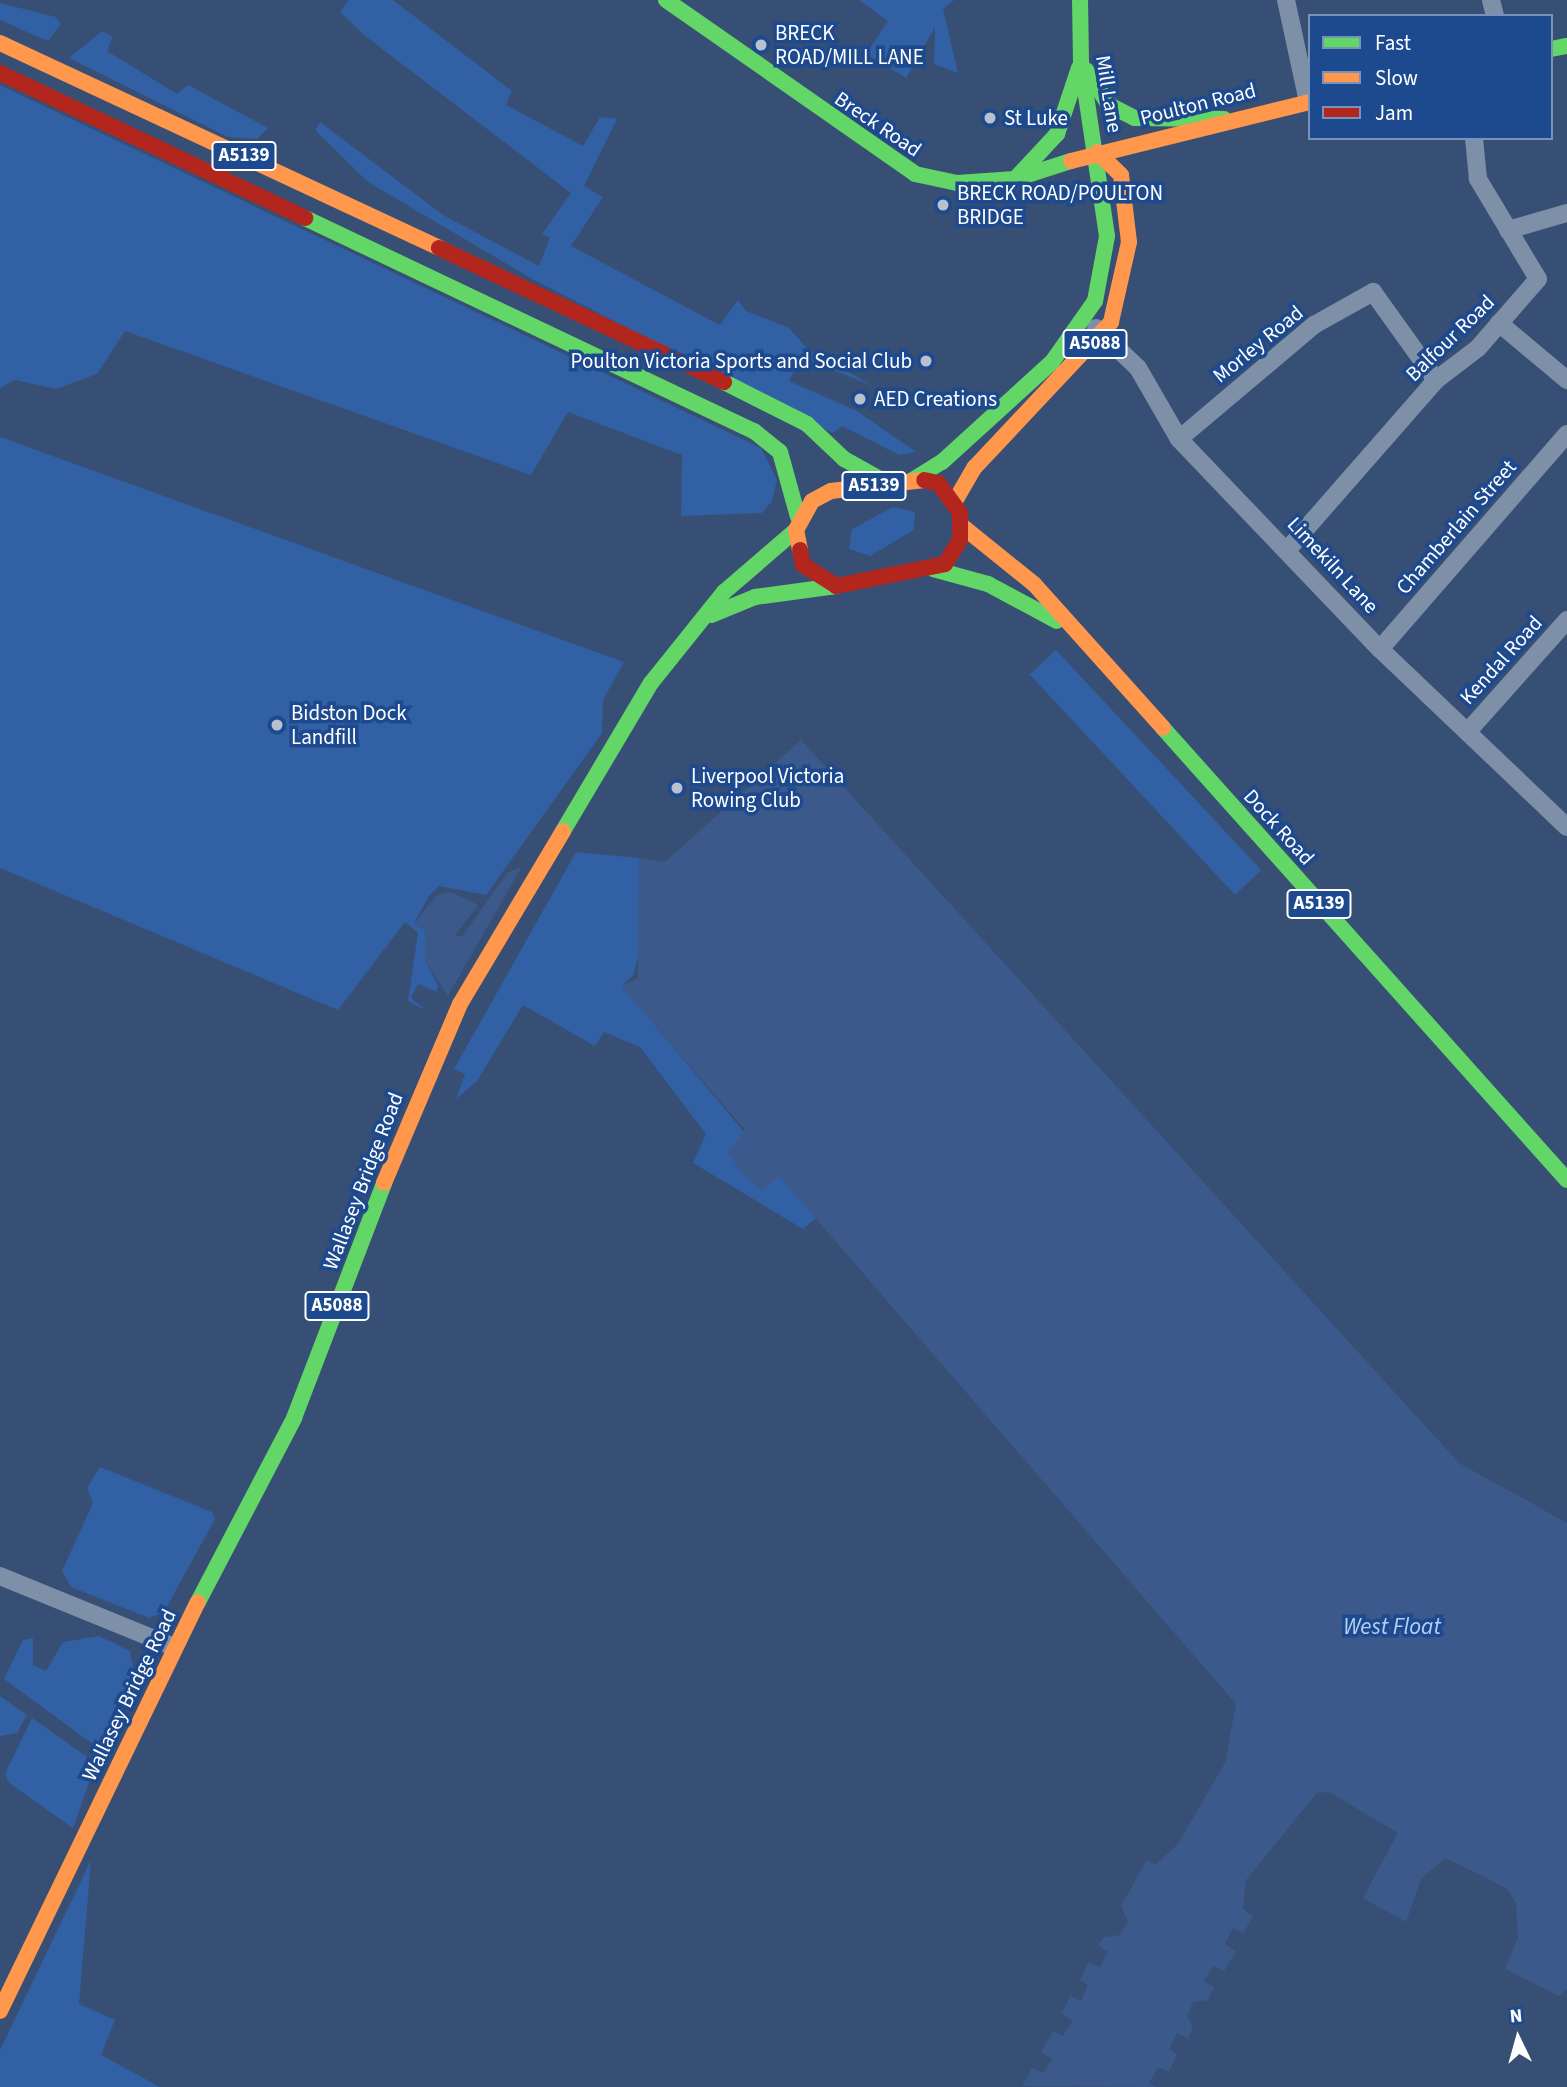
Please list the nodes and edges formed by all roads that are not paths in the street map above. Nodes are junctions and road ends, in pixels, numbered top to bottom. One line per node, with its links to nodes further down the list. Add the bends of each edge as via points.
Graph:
1 (666, 0): 12 (main road, Breck Road, via 915,174 957,183)
2 (1080, 0): 5 (main road, Mill Lane / A5088)
3 (1286, 0): 7 (street)
4 (0, 43): 23 (main road, A5139, via 744,391 807,424 844,459)
5 (1081, 62): 9 (main road, via 1109,105 1134,118); 11 (main road, Mill Lane / A5088); 12 (main road, via 1057,134)
6 (0, 73): 25 (main road, A5139, via 754,431 780,452)
7 (1308, 98)
8 (1308, 102): 9 (main road, Poulton Road)
9 (1224, 119): 11 (main road, Poulton Road)
10 (1474, 140): 14 (street, Balfour Road, via 1478,179)
11 (1097, 152): 12 (main road, Breck Road); 15 (main road, A5088, via 1107,236 1104,269); 17 (main road, A5088, via 1121,175 1129,242 1122,293)
12 (1015, 179)
13 (1567, 213): 14 (street)
14 (1508, 229): 16 (street, Balfour Road, via 1538,279)
15 (1084, 320): 17 (street, Limekiln Lane); 22 (main road, A5088, via 1052,362 942,462)
16 (1499, 323): 18 (street, Balfour Road); 19 (street)
17 (1104, 333): 21 (street, Limekiln Lane, via 1139,369); 24 (main road, A5088, via 975,467)
18 (1436, 380): 21 (street, Morley Road, via 1373,292 1314,325); 27 (street, Balfour Road)
19 (1567, 380)
20 (1567, 434): 33 (street, Chamberlain Street)
21 (1178, 439): 27 (street, Limekiln Lane)
22 (911, 481): 23 (main road, A5139); 24 (main road, A5139, via 938,483)
23 (889, 484): 25 (main road, A5139, via 831,491)
24 (955, 501): 26 (main road)
25 (797, 523): 29 (main road, A5139, via 803,565); 30 (main road, A5088)
26 (962, 526): 28 (main road, via 956,551); 32 (main road, Dock Road / A5139, via 1034,584)
27 (1289, 548): 33 (street, Limekiln Lane)
28 (933, 569): 29 (main road, A5139); 32 (main road, Dock Road / A5139, via 988,584)
29 (836, 586): 30 (main road, A5088, via 755,597)
30 (702, 619): 38 (main road, Wallasey Bridge Road / A5088, via 651,683 460,1004 416,1100 294,1418)
31 (1567, 620): 34 (street, Kendal Road)
32 (1072, 628): 36 (main road, Dock Road / A5139)
33 (1380, 649): 34 (street, Limekiln Lane)
34 (1470, 729): 35 (street, Limekiln Lane)
35 (1567, 827)
36 (1567, 1180)
37 (0, 1576): 38 (street)
38 (174, 1647): 39 (main road, Wallasey Bridge Road / A5088)
39 (0, 2011)

